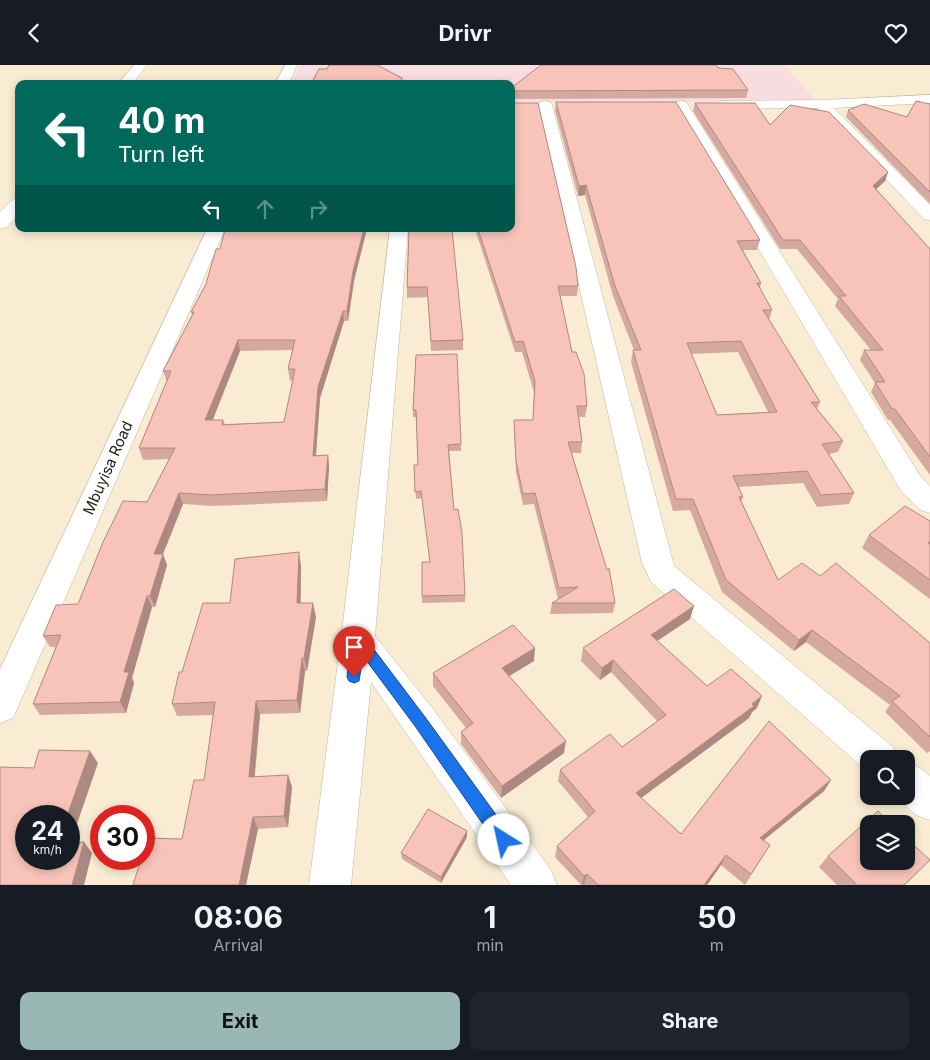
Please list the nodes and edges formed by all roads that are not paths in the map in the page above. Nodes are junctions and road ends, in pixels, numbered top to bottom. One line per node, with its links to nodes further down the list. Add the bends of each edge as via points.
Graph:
1 (141, 65): 3 (street)
2 (291, 65): 4 (street)
3 (128, 80)
4 (284, 80)
5 (930, 99): 6 (street)
6 (822, 104): 9 (street); 13 (street, via 688,105 911,484)
7 (546, 105): 16 (street, via 662,574)
8 (15, 207): 10 (street)
9 (930, 215)
10 (0, 223)
11 (215, 232): 15 (street, Mbuyisa Road)
12 (399, 232): 14 (street)
13 (930, 503)
14 (358, 639): 19 (street); 20 (street)
15 (0, 707)
16 (869, 750)
17 (915, 788): 18 (street)
18 (930, 801)
19 (330, 885)
20 (536, 885)

